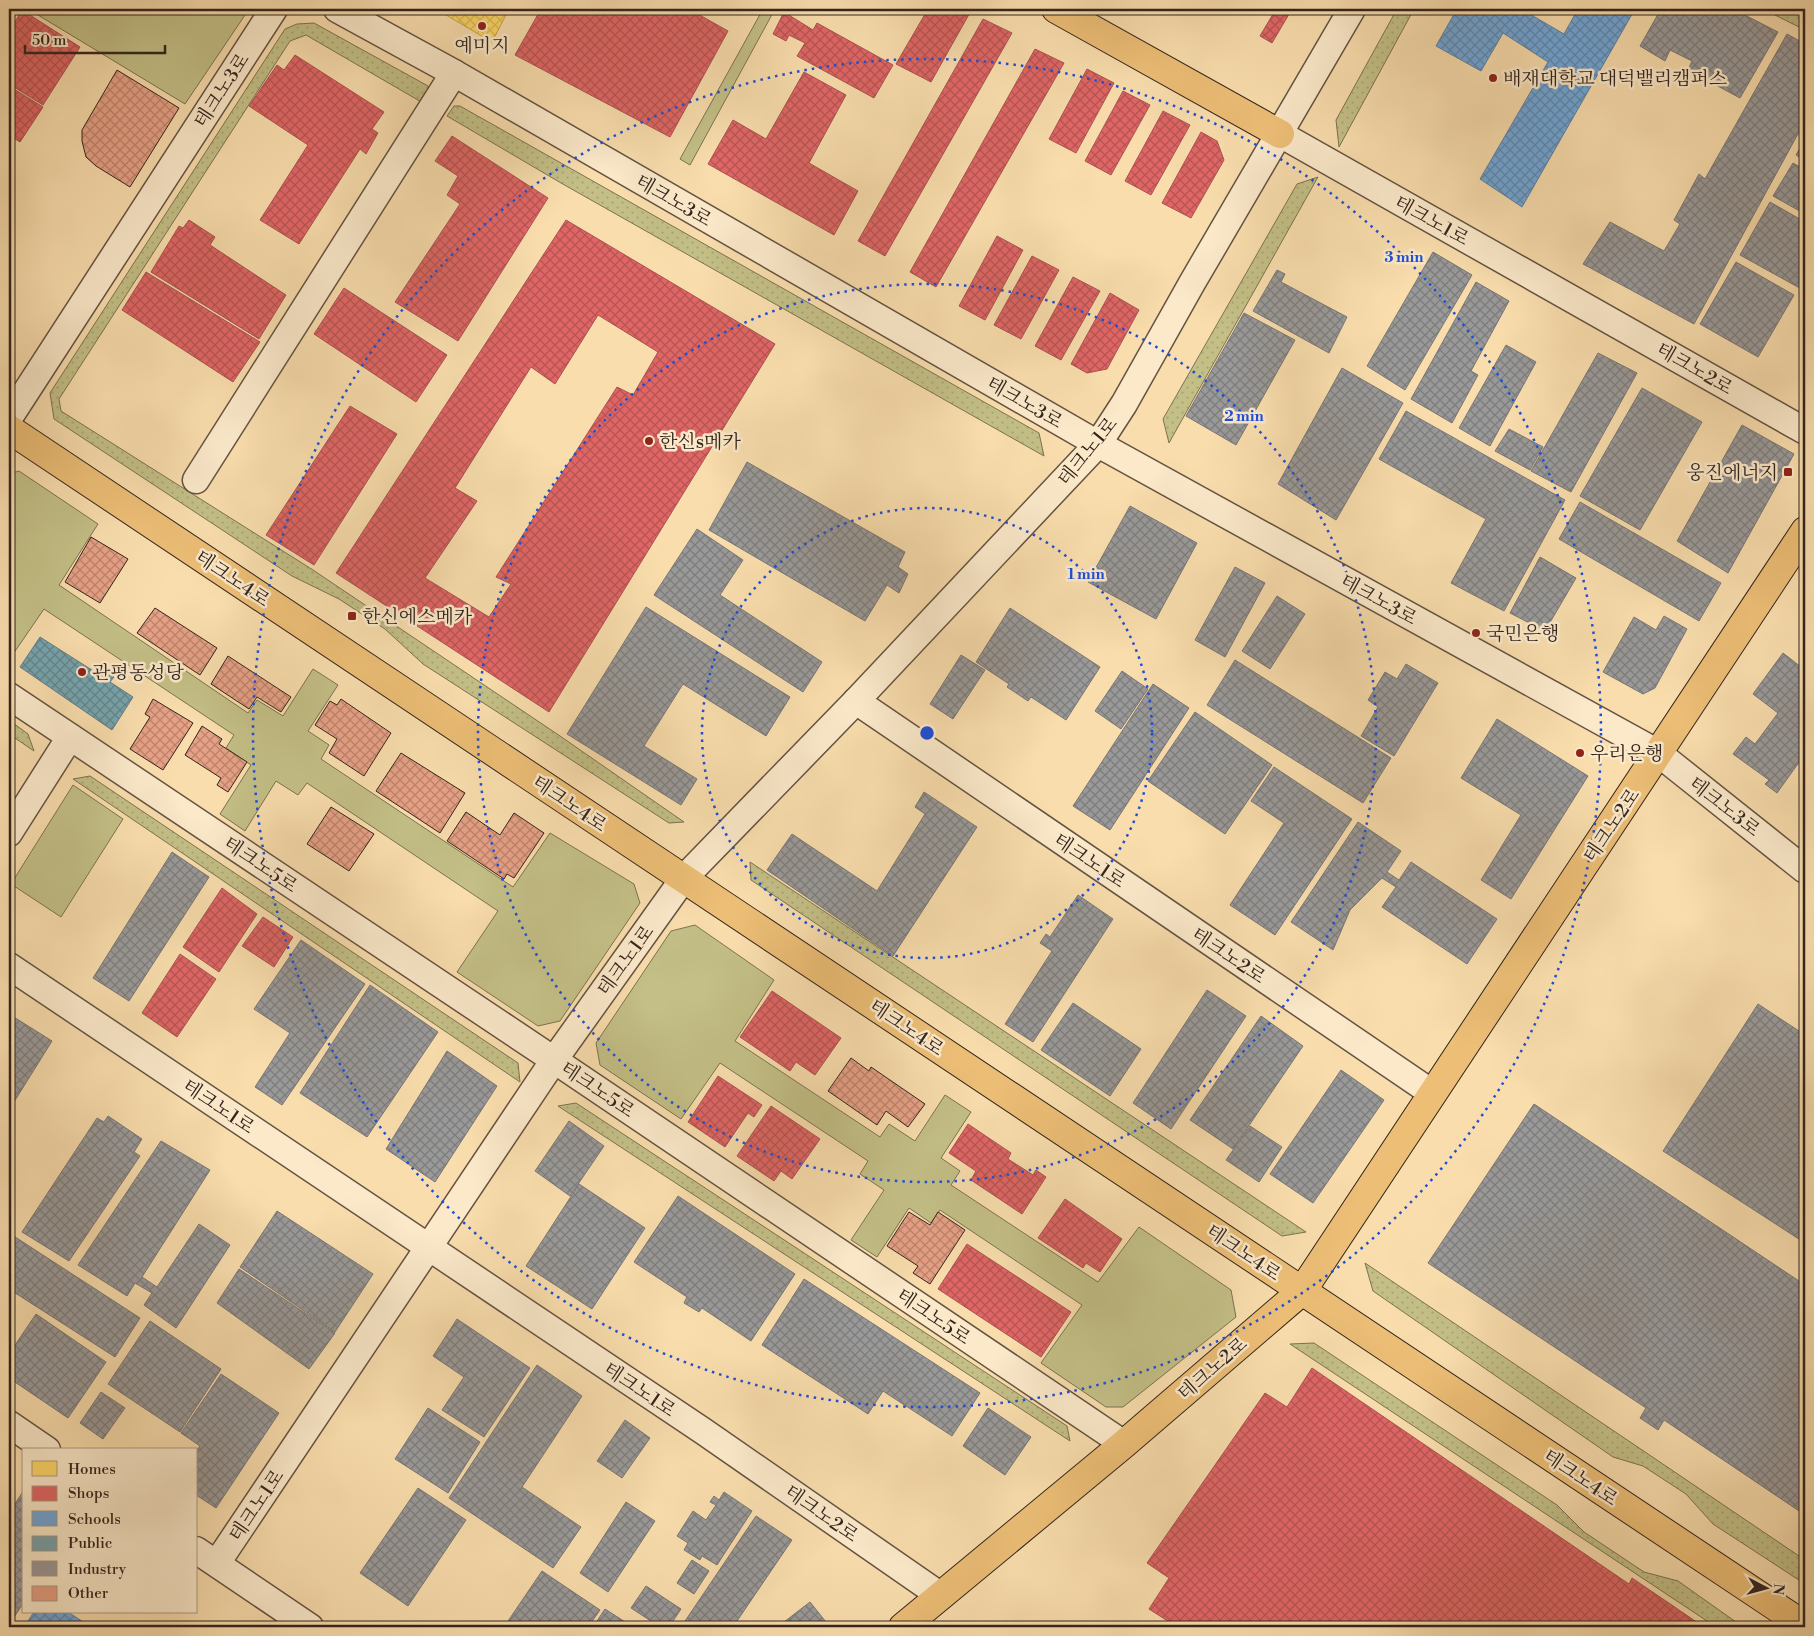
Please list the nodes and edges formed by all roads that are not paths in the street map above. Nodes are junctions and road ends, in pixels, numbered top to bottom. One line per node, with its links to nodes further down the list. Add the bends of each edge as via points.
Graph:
1 (274, 9): 8 (street, 테크노3로)
2 (337, 9): 5 (street, 테크노3로)
3 (1056, 9): 6 (main road, 테크노1로)
4 (1352, 9): 6 (street, 테크노1로)
5 (454, 73): 11 (street, 테크노3로); 12 (street)
6 (1280, 134): 7 (street, 테크노1로); 11 (street, 테크노1로)
7 (1585, 306): 10 (street, 테크노2로)
8 (9, 418)
9 (9, 429): 20 (main road, 테크노4로)
10 (1805, 431)
11 (1098, 444): 15 (street, 테크노1로); 17 (street, 테크노3로)
12 (196, 480)
13 (1805, 531): 17 (main road, 테크노2로)
14 (9, 696): 16 (street, 테크노5로)
15 (856, 701): 20 (street, 테크노1로); 21 (street, 테크노1로)
16 (70, 737): 18 (street); 23 (street, 테크노5로)
17 (1658, 753): 19 (street, 테크노3로); 24 (main road, 테크노2로)
18 (9, 833)
19 (1805, 870)
20 (684, 878): 23 (street, 테크노1로); 26 (main road, 테크노4로)
21 (1174, 918): 24 (street, 테크노2로)
22 (9, 966): 25 (street, 테크노1로)
23 (554, 1060): 25 (street, 테크노1로); 29 (street, 테크노5로)
24 (1432, 1093): 26 (main road, 테크노2로)
25 (428, 1247): 28 (street, 테크노1로); 31 (street, 테크노1로)
26 (1302, 1290): 29 (main road, 테크노2로); 33 (main road, 테크노4로)
27 (9, 1424): 30 (street)
28 (702, 1431): 32 (street, 테크노2로)
29 (1124, 1444): 32 (main road, 테크노2로)
30 (44, 1448)
31 (206, 1557): 34 (street)
32 (941, 1596): 35 (main road, 테크노2로)
33 (1805, 1626)
34 (310, 1627)
35 (903, 1627)

